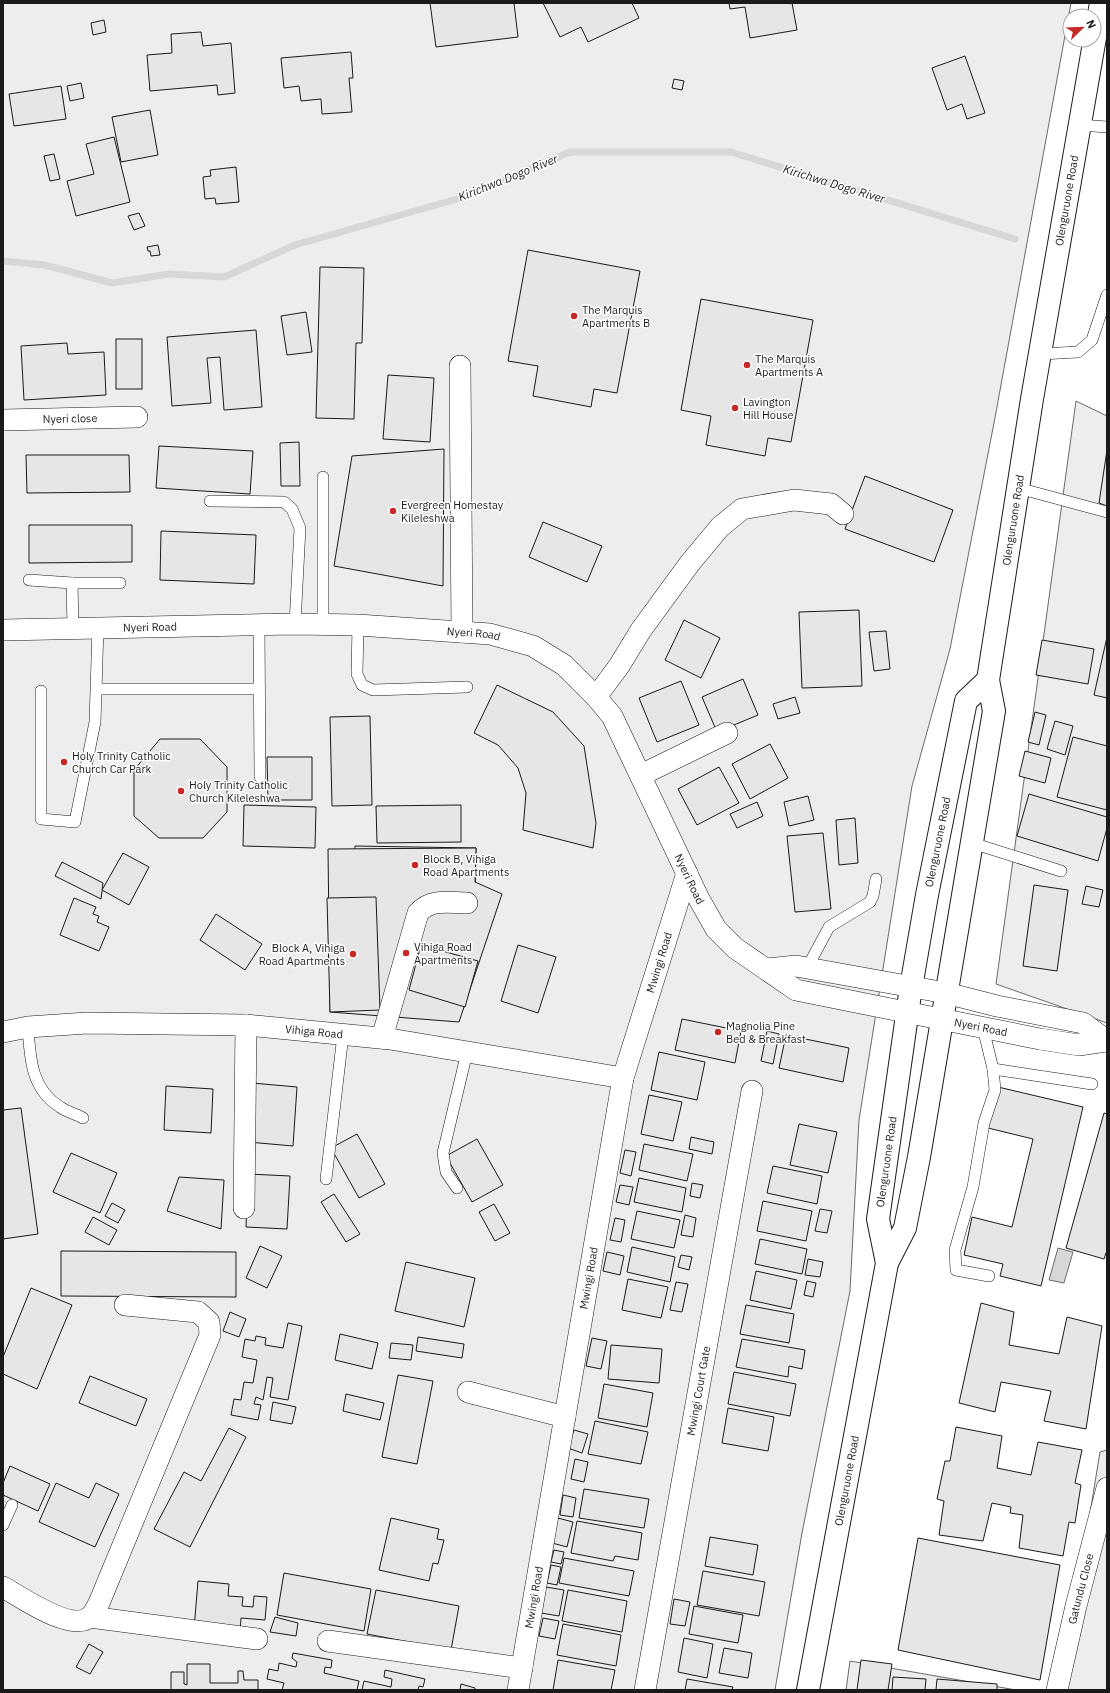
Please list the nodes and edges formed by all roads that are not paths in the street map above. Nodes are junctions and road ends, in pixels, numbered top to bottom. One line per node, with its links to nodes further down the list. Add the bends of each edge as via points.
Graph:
1 (1101, 3): 2 (street, Olenguruone Road)
2 (1080, 124): 3 (lane); 5 (street, Olenguruone Road)
3 (1107, 126)
4 (1107, 295): 5 (lane, via 1092,340 1078,352)
5 (1041, 354): 10 (street, Olenguruone Road)
6 (460, 366): 24 (street)
7 (138, 417): 8 (street, Nyeri close)
8 (3, 420)
9 (323, 477): 19 (lane)
10 (1018, 488): 12 (lane); 25 (street, Olenguruone Road)
11 (210, 501): 18 (lane, via 284,502 292,509 300,528)
12 (1107, 512)
13 (843, 514): 30 (street, via 831,504 794,500 742,509 720,526 690,563)
14 (29, 580): 15 (lane)
15 (72, 583): 16 (lane); 21 (lane)
16 (120, 583)
17 (259, 624): 18 (street, Nyeri Road); 22 (street, Nyeri Road); 28 (lane)
18 (295, 624): 19 (street, Nyeri Road)
19 (323, 625): 20 (street, Nyeri Road)
20 (358, 625): 24 (street, Nyeri Road); 26 (lane, via 357,674 362,685 373,690)
21 (73, 628): 22 (street, Nyeri Road); 23 (street, Nyeri Road)
22 (98, 628): 27 (lane)
23 (3, 630)
24 (462, 632): 30 (street, Nyeri Road, via 490,634 533,646 564,665)
25 (988, 680): 34 (street, via 994,711); 41 (street, Olenguruone Road, via 966,701 927,895)
26 (467, 687)
27 (97, 689): 28 (lane); 29 (lane, via 95,722 75,822 41,819)
28 (259, 689): 33 (lane)
29 (41, 691)
30 (596, 697): 32 (street, Nyeri Road, via 612,716)
31 (727, 733): 32 (street)
32 (641, 775): 36 (street, Nyeri Road)
33 (260, 777)
34 (972, 843): 35 (lane); 42 (street)
35 (1061, 871)
36 (687, 873): 40 (street, Nyeri Road, via 716,929 735,948); 54 (street, Mwingi Road)
37 (876, 879): 39 (lane, via 870,902 829,927)
38 (467, 904): 50 (street, via 432,903 418,913)
39 (807, 968): 40 (street, Nyeri Road, via 796,966); 41 (street, Nyeri Road)
40 (768, 969): 43 (street, Nyeri Road, via 796,990)
41 (912, 987): 42 (street, Nyeri Road); 43 (street, Olenguruone Road)
42 (946, 994): 44 (street); 51 (street, Nyeri Road, via 1083,1023)
43 (908, 1013): 44 (street, Nyeri Road); 61 (street, Olenguruone Road, via 878,1220)
44 (942, 1020): 47 (street, Nyeri Road); 61 (street, via 905,1228)
45 (246, 1025): 46 (street, Vihiga Road, via 87,1023); 49 (street, Vihiga Road); 60 (street)
46 (28, 1027): 48 (street, Vihiga Road); 57 (lane, via 32,1067 36,1079 52,1101)
47 (983, 1028): 51 (street, Nyeri Road, via 1079,1044); 53 (lane)
48 (3, 1032)
49 (343, 1034): 50 (street, Vihiga Road); 58 (lane)
50 (382, 1038): 52 (street, Vihiga Road)
51 (1107, 1041)
52 (467, 1052): 54 (street, Vihiga Road); 59 (lane, via 443,1153 446,1172)
53 (993, 1069): 55 (lane); 62 (lane, via 995,1090 984,1123 973,1187 955,1250 956,1270)
54 (623, 1078): 65 (street, Mwingi Road)
55 (1092, 1084)
56 (752, 1091): 75 (street, Mwingi Court Gate)
57 (83, 1118)
58 (326, 1179)
59 (457, 1188)
60 (244, 1208)
61 (887, 1263): 76 (street, Olenguruone Road)
62 (989, 1276)
63 (125, 1305): 70 (street, via 198,1312 209,1322 210,1335 99,1603)
64 (468, 1392): 65 (street)
65 (565, 1418): 73 (street, Mwingi Road)
66 (1107, 1488): 77 (street, Gatundu Close)
67 (12, 1505): 68 (lane)
68 (3, 1525)
69 (3, 1587): 70 (street, via 61,1618 81,1621)
70 (90, 1617): 71 (street)
71 (257, 1639)
72 (328, 1641): 73 (street)
73 (522, 1668): 74 (street, Mwingi Road)
74 (518, 1690)
75 (645, 1690)
76 (808, 1690)
77 (1057, 1690)

